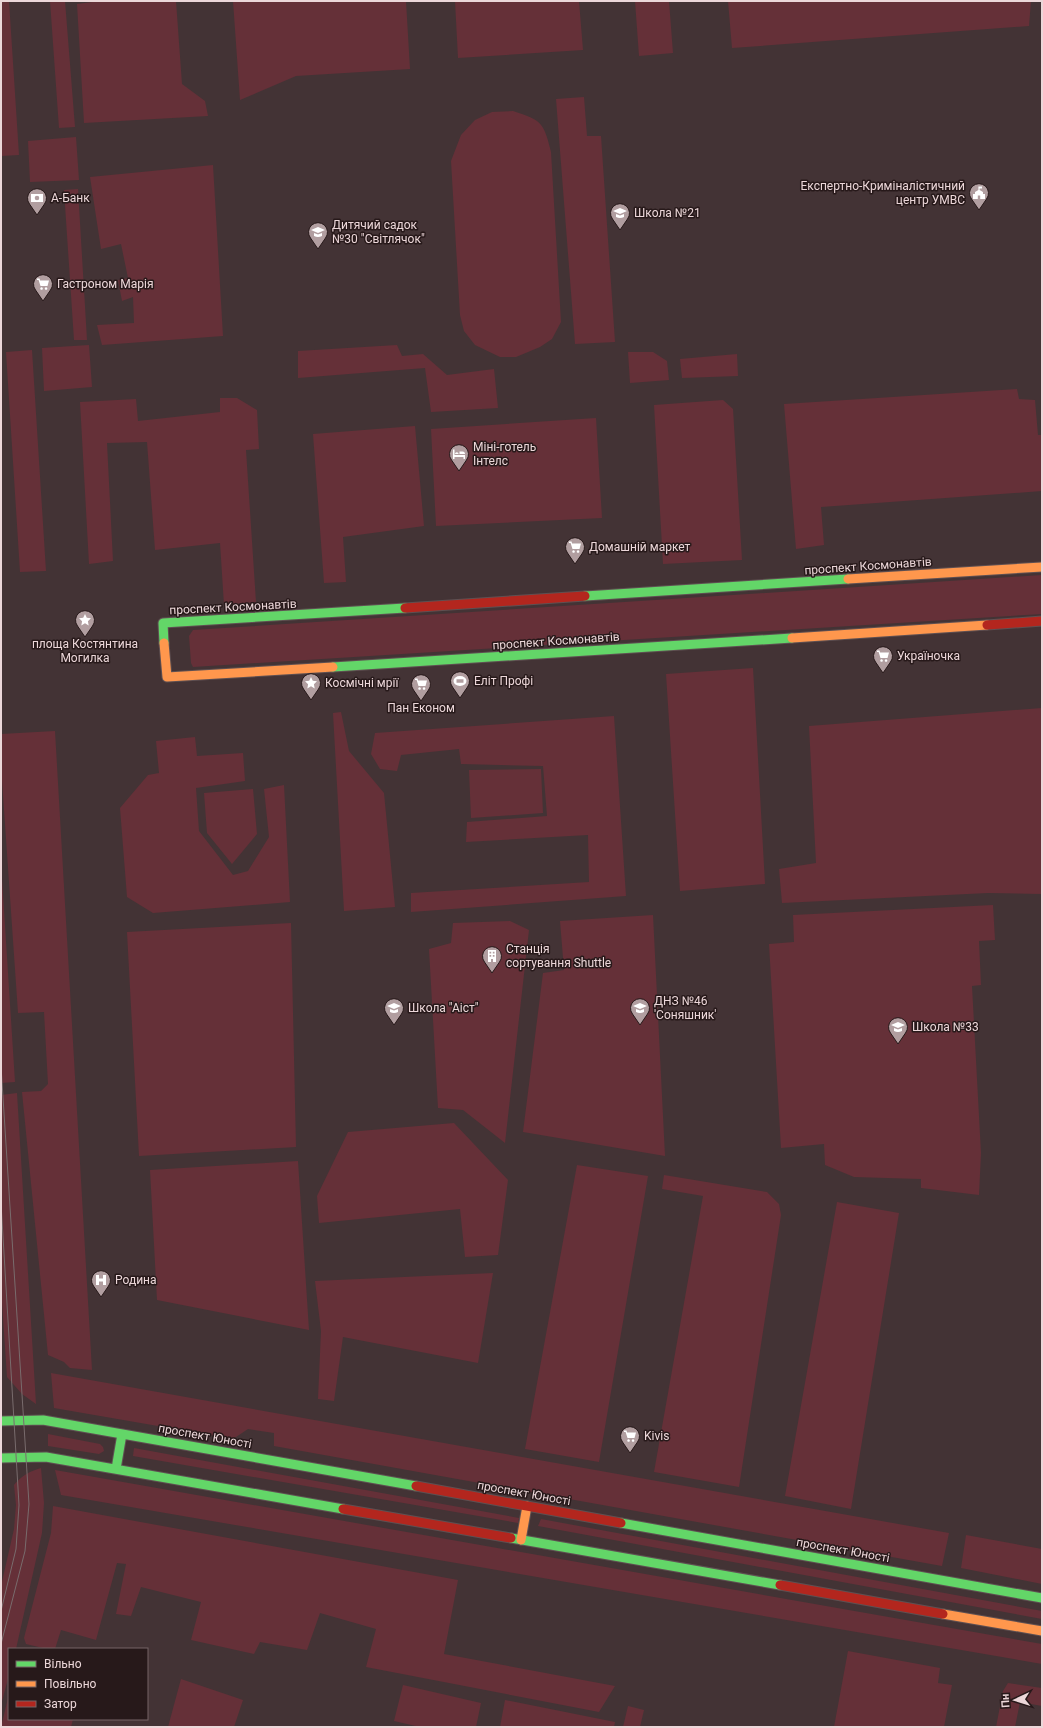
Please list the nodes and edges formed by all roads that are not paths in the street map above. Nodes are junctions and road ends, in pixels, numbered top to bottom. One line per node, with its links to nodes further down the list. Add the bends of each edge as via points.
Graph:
1 (1042, 567): 2 (main road, проспект Космонавтів, via 163,623 167,677)
2 (1042, 621)
3 (1, 1421): 4 (main road, проспект Юності, via 43,1420)
4 (122, 1434): 6 (main road); 7 (main road, проспект Юності)
5 (1, 1458): 6 (main road, via 46,1457)
6 (116, 1469): 8 (main road)
7 (527, 1506): 8 (main road); 9 (main road, проспект Юності)
8 (521, 1540): 10 (main road)
9 (1042, 1598)
10 (1042, 1632)

